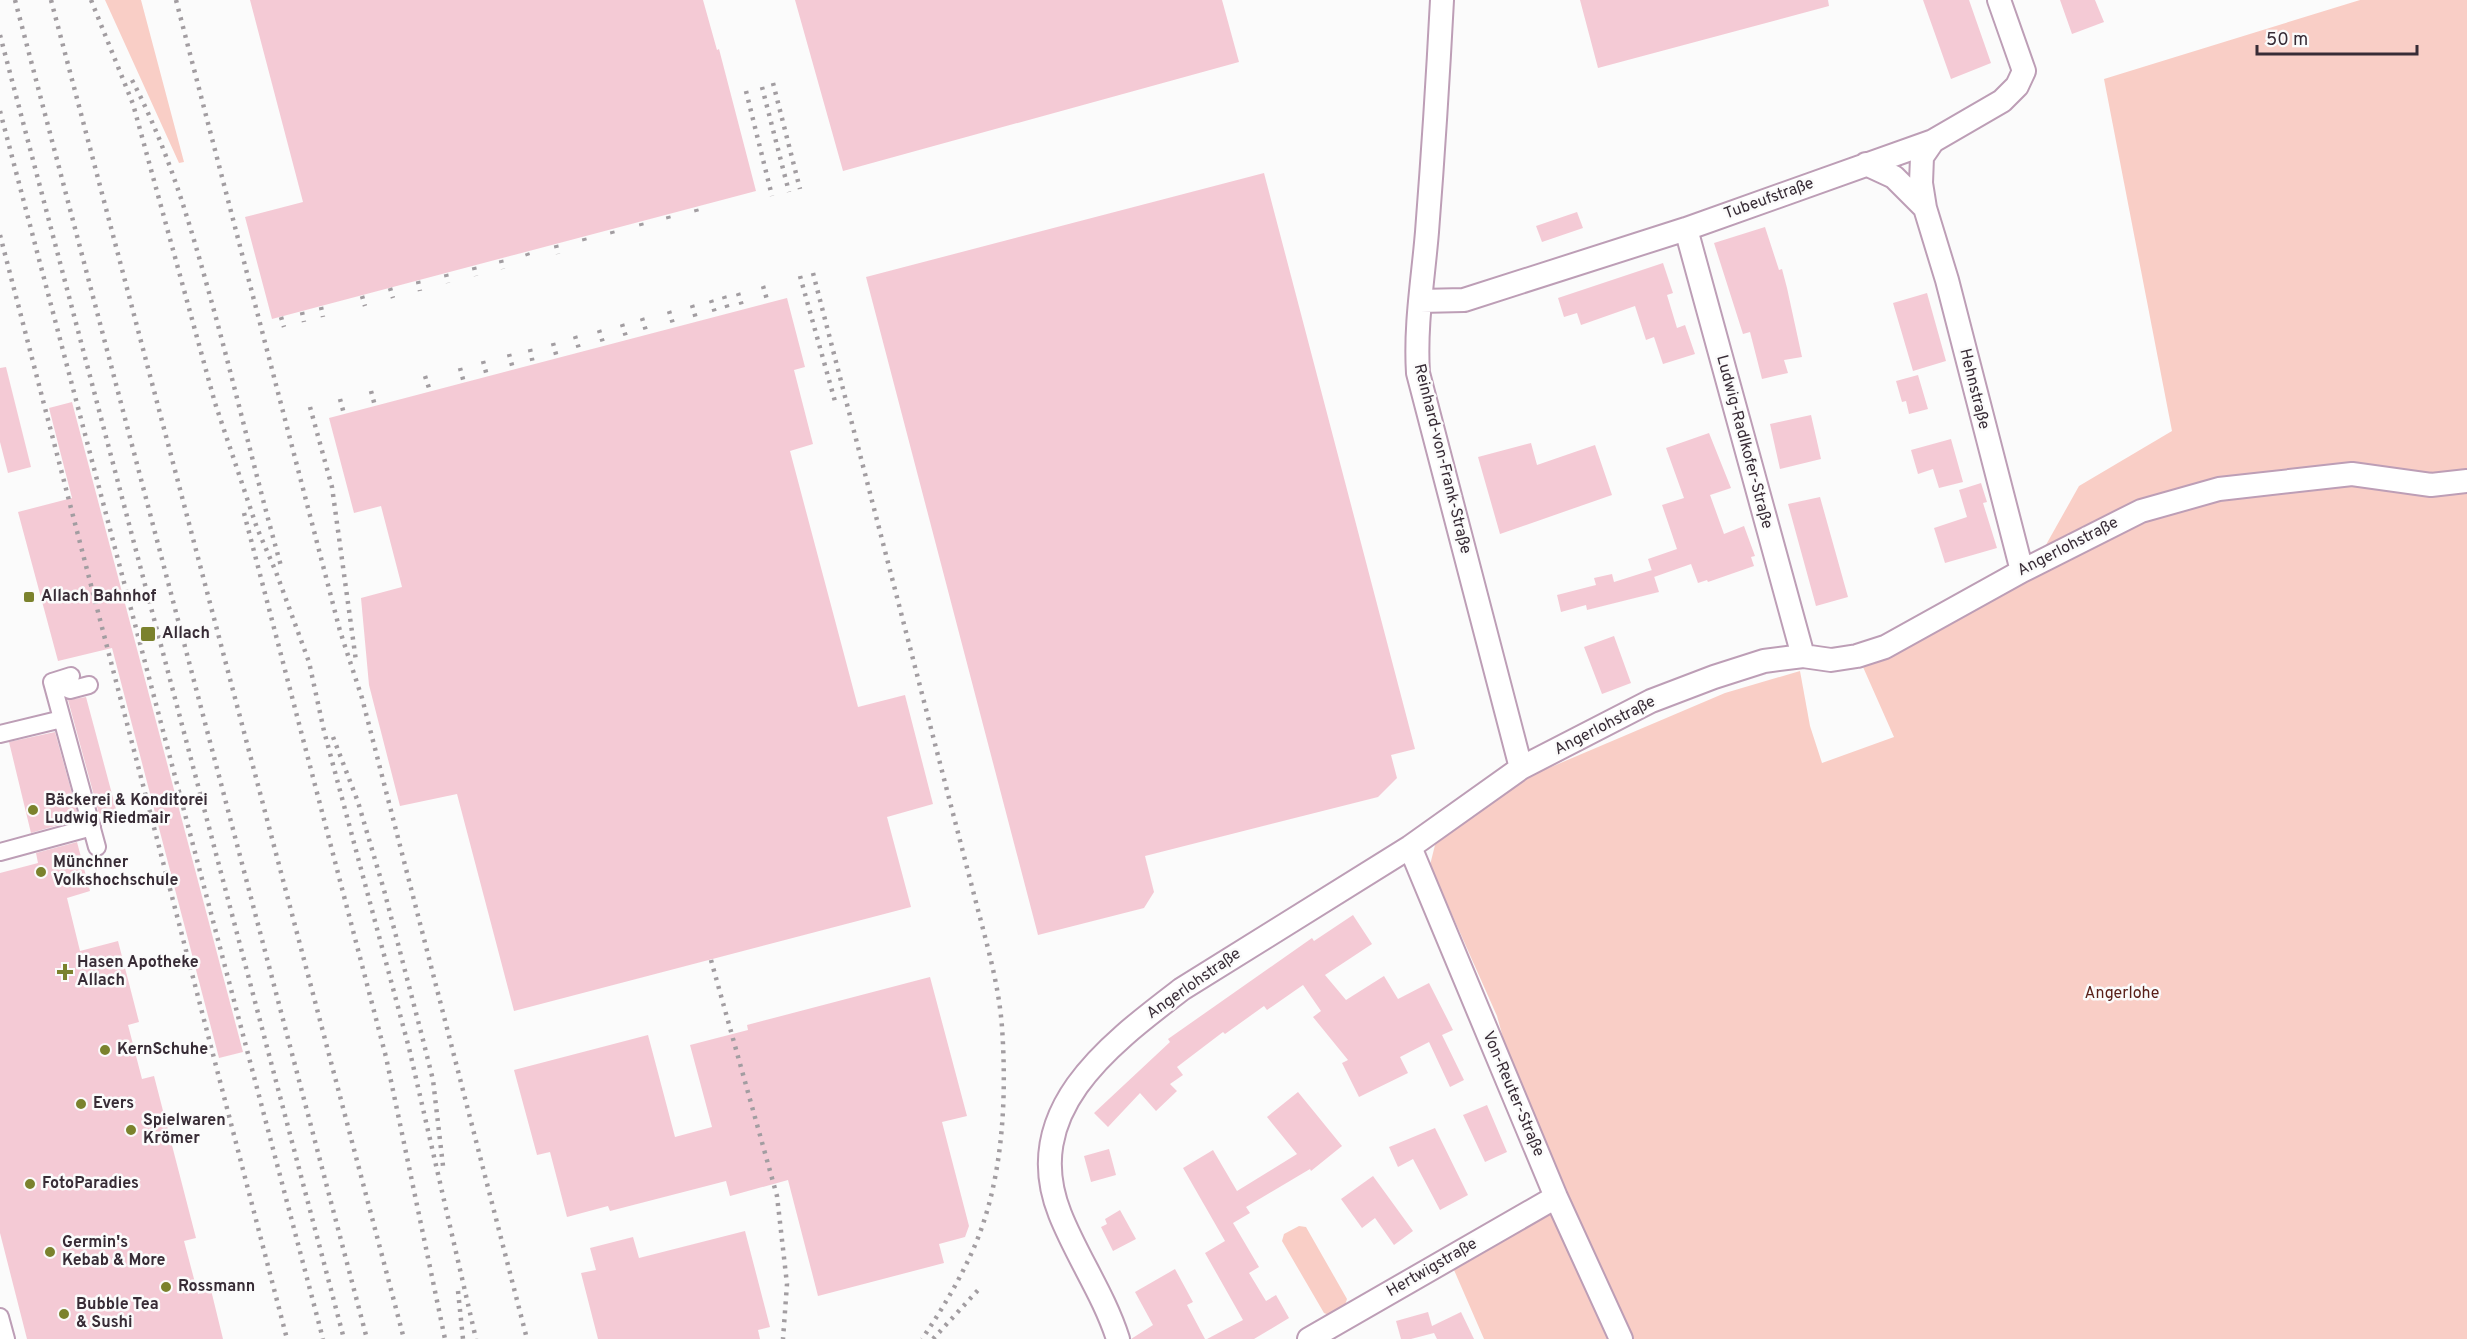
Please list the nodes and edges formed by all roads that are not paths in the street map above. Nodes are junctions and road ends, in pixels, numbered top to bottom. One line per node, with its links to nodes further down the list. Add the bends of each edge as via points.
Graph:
1 (1442, 0): 7 (street, Reinhard-von-Frank-Straße, via 1431,185)
2 (1999, 0): 3 (street, Tubeufstraße, via 2024,70 2017,86 2002,101)
3 (1932, 141): 4 (street, Tubeufstraße); 5 (street, Hehnstraße, via 1922,157)
4 (1866, 164): 5 (street, Hehnstraße, via 1894,177); 6 (street, Tubeufstraße)
5 (1925, 208): 9 (street, Hehnstraße)
6 (1686, 229): 7 (street, Tubeufstraße, via 1464,300); 10 (street, Ludwig-Radlkofer-Straße)
7 (1419, 301): 16 (street, Reinhard-von-Frank-Straße, via 1418,373)
8 (2467, 481): 9 (street, Angerlohstraße, via 2432,485 2352,474 2219,489 2141,511)
9 (2022, 571): 10 (street, Angerlohstraße, via 1885,647 1831,660)
10 (1803, 656): 16 (street, Angerlohstraße, via 1764,661 1651,701)
11 (71, 676): 12 (street)
12 (52, 682): 13 (street, via 70,690); 14 (street)
13 (89, 685)
14 (62, 719): 15 (street); 17 (street)
15 (0, 734)
16 (1521, 768): 19 (street, Angerlohstraße)
17 (92, 827): 18 (street); 20 (street)
18 (97, 847)
19 (1410, 847): 21 (street, Von-Reuter-Straße); 24 (street, Angerlohstraße, via 1182,989 1087,1071 1073,1089 1058,1118 1050,1152 1051,1182 1060,1214)
20 (0, 852)
21 (1556, 1197): 25 (street, Hertwigstraße); 26 (street, Von-Reuter-Straße)
22 (0, 1317): 23 (street)
23 (6, 1339)
24 (1118, 1339)
25 (1309, 1339)
26 (1621, 1339)

